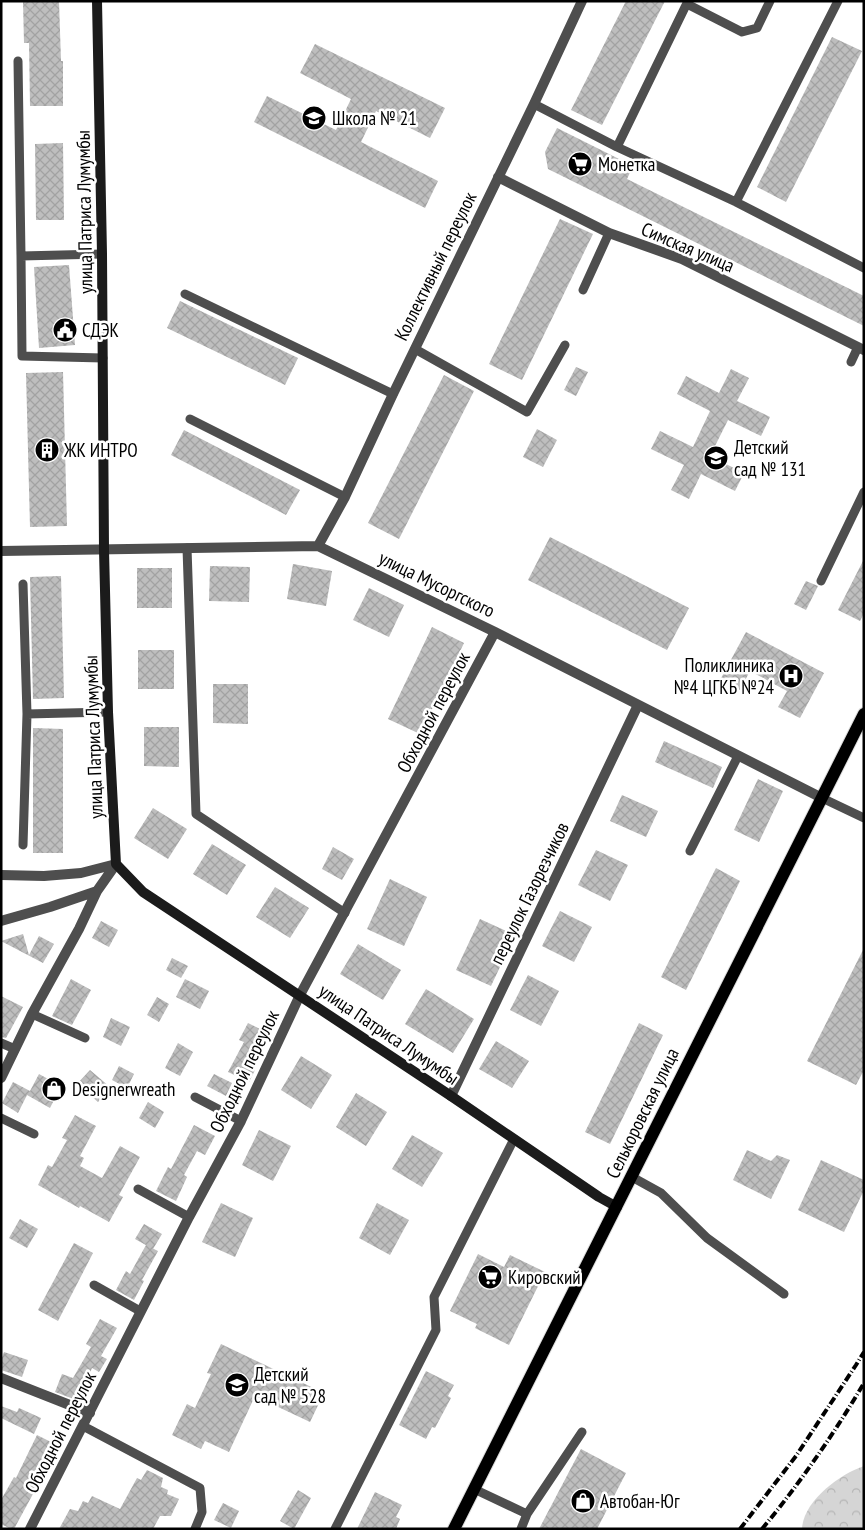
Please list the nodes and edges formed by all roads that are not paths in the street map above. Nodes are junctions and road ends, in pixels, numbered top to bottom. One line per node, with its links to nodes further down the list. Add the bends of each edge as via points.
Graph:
1 (97, 1): 12 (street, улица Патриса Лумумбы)
2 (582, 1): 7 (street, Коллективный переулок)
3 (770, 1): 5 (lane, via 758,28 742,32)
4 (838, 1): 10 (lane)
5 (687, 2): 8 (lane)
6 (18, 61): 13 (lane)
7 (534, 104): 8 (lane); 9 (street, Коллективный переулок)
8 (617, 146): 10 (lane)
9 (498, 178): 11 (street, Симская улица); 18 (street, Коллективный переулок)
10 (736, 202): 14 (lane)
11 (609, 233): 15 (lane); 19 (street, Симская улица, via 682,260)
12 (102, 254): 13 (lane); 20 (street, улица Патриса Лумумбы)
13 (21, 256): 20 (lane, via 22,356)
14 (864, 268)
15 (583, 290)
16 (185, 294): 22 (lane)
17 (566, 344): 18 (lane, via 527,412)
18 (415, 349): 22 (street, Коллективный переулок)
19 (861, 349): 21 (lane)
20 (103, 358): 28 (street, улица Патриса Лумумбы)
21 (851, 362)
22 (392, 394): 25 (street, Коллективный переулок)
23 (190, 419): 25 (lane)
24 (864, 492): 30 (lane)
25 (344, 497): 26 (street, Коллективный переулок)
26 (318, 546): 27 (street, улица Мусоргского); 32 (street, улица Мусоргского)
27 (187, 548): 28 (street, улица Мусоргского); 45 (lane, via 196,814)
28 (104, 550): 29 (street, улица Мусоргского); 34 (street, улица Патриса Лумумбы)
29 (1, 551)
30 (821, 581)
31 (23, 584): 35 (lane)
32 (495, 632): 33 (street, улица Мусоргского); 45 (street, Обходной переулок)
33 (638, 705): 37 (street, улица Мусоргского); 53 (street, переулок Газорезчиков)
34 (108, 712): 35 (lane); 42 (street, улица Патриса Лумумбы)
35 (27, 714): 40 (lane)
36 (864, 714): 38 (main road, Селькоровская улица)
37 (738, 756): 38 (street, улица Мусоргского); 41 (lane)
38 (822, 798): 39 (lane); 59 (main road, Селькоровская улица)
39 (864, 818)
40 (23, 844)
41 (690, 851)
42 (116, 864): 43 (street, via 81,873); 44 (street); 47 (street, улица Патриса Лумумбы, via 143,892)
43 (1, 876)
44 (97, 891): 46 (street); 48 (street)
45 (345, 913): 47 (street, Обходной переулок)
46 (1, 921)
47 (300, 995): 53 (street, улица Патриса Лумумбы); 56 (street, Обходной переулок)
48 (32, 1014): 49 (lane); 51 (street)
49 (85, 1038)
50 (1, 1043): 51 (lane)
51 (15, 1049): 52 (street)
52 (1, 1078)
53 (451, 1096): 58 (street, улица Патриса Лумумбы)
54 (196, 1097): 56 (lane)
55 (1, 1118): 57 (lane)
56 (241, 1121): 62 (street, Обходной переулок)
57 (34, 1134)
58 (514, 1139): 61 (street, улица Патриса Лумумбы); 74 (lane, via 434,1297 436,1330)
59 (632, 1177): 61 (main road, Селькоровская улица); 64 (lane, via 660,1193 708,1238)
60 (138, 1189): 62 (lane)
61 (617, 1207): 70 (main road, Селькоровская улица)
62 (188, 1217): 65 (street, Обходной переулок)
63 (94, 1285): 65 (lane)
64 (784, 1294)
65 (140, 1311): 67 (street, Обходной переулок)
66 (1, 1378): 67 (street)
67 (90, 1413): 68 (street, Обходной переулок)
68 (83, 1426): 72 (street, Обходной переулок); 73 (lane, via 200,1488 202,1512)
69 (582, 1432): 71 (lane)
70 (474, 1489): 71 (lane); 75 (main road, Селькоровская улица)
71 (527, 1514): 76 (lane)
72 (30, 1529)
73 (195, 1529)
74 (335, 1529)
75 (454, 1529)
76 (521, 1529)

